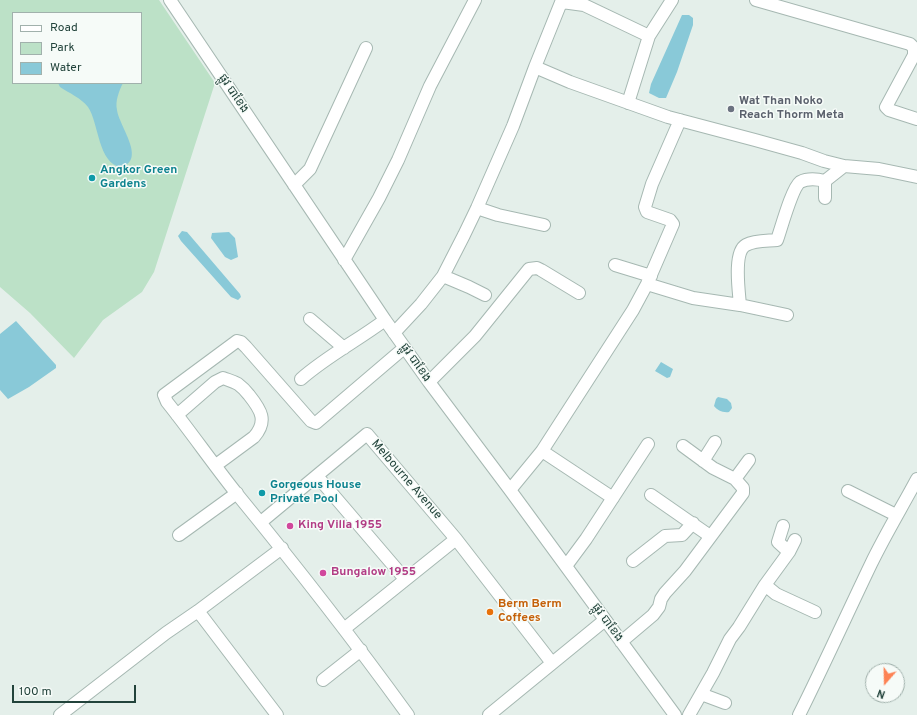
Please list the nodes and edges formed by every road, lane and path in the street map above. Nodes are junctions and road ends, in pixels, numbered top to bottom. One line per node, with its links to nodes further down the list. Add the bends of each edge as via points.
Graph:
1 (170, 0): 17 (street, ផ្លូវ បាខែង)
2 (476, 0): 21 (street, via 430,86 379,198)
3 (672, 0): 7 (street)
4 (756, 0): 8 (street)
5 (562, 1): 6 (street); 10 (street)
6 (586, 3): 7 (street)
7 (649, 36): 11 (street)
8 (913, 45): 12 (street, via 914,55 886,107)
9 (366, 48): 17 (street, via 310,169)
10 (535, 67): 11 (street); 19 (street, via 513,126)
11 (628, 103): 13 (street)
12 (917, 119)
13 (680, 120): 14 (street); 24 (street, via 652,184 645,207 647,212 670,220 673,224)
14 (844, 166): 15 (street, via 879,169); 16 (street)
15 (917, 177)
16 (825, 181): 18 (street); 27 (street, via 813,179 798,185 777,240 744,245 739,255)
17 (294, 185): 21 (street, ផ្លូវ បាខែង)
18 (825, 198)
19 (477, 208): 20 (street); 23 (street)
20 (544, 225)
21 (344, 260): 30 (street, ផ្លូវ បាខែង)
22 (615, 265): 24 (street)
23 (443, 276): 26 (street); 31 (street)
24 (649, 280): 27 (street, via 693,298); 40 (street, via 633,310)
25 (580, 293): 35 (street, via 537,268 529,269 475,336)
26 (485, 295)
27 (740, 305): 28 (street)
28 (788, 315)
29 (310, 319): 32 (street)
30 (385, 320): 31 (street, ផ្លូវ បាខែង); 32 (street)
31 (394, 333): 33 (street, ផ្លូវ បាខែង)
32 (344, 348): 34 (street)
33 (404, 348): 35 (street, ផ្លូវ បាខែង); 36 (street, via 314,423 246,347 237,341 165,393 167,402)
34 (301, 379)
35 (429, 382): 47 (street, ផ្លូវ បាខែង)
36 (177, 415): 43 (street); 43 (street, via 223,378 238,384 256,404 262,421 259,432)
37 (715, 442): 42 (street)
38 (648, 444): 51 (street)
39 (683, 446): 42 (street)
40 (542, 451): 47 (street); 51 (street)
41 (749, 460): 45 (street)
42 (704, 461): 45 (street)
43 (216, 465): 49 (street)
44 (317, 476): 53 (street, Melbourne Avenue); 58 (street, Melbourne Avenue, via 367,434); 64 (street)
45 (735, 479): 57 (street, via 743,488 743,492)
46 (916, 483): 52 (street)
47 (510, 490): 63 (street, ផ្លូវ បាខែង)
48 (848, 491): 52 (street)
49 (237, 493): 53 (street); 56 (street)
50 (651, 495): 54 (street)
51 (613, 498): 63 (street)
52 (896, 515): 82 (street)
53 (261, 522): 60 (street)
54 (693, 523): 57 (street); 62 (street, via 682,535 665,536)
55 (783, 526): 61 (street, via 778,542)
56 (179, 535)
57 (710, 536): 70 (street, via 685,571 665,593 653,615)
58 (456, 539): 64 (street); 72 (street, Melbourne Avenue)
59 (795, 540): 61 (street)
60 (282, 548): 66 (street); 69 (street)
61 (789, 552): 65 (street)
62 (633, 561)
63 (566, 566): 68 (street, ផ្លូវ បាខែង)
64 (405, 579): 69 (street)
65 (765, 585): 67 (street, via 776,594); 74 (street, via 730,639)
66 (198, 611): 76 (street); 77 (street)
67 (815, 612)
68 (605, 620): 70 (street, ផ្លូវ បាខែង); 72 (street)
69 (344, 629): 71 (street)
70 (621, 642): 80 (street, ផ្លូវ បាខែង)
71 (361, 650): 73 (street); 78 (street)
72 (552, 663): 79 (street)
73 (323, 680)
74 (701, 694): 75 (street); 81 (street)
75 (725, 703)
76 (60, 715)
77 (277, 715)
78 (408, 715)
79 (489, 715)
80 (674, 715)
81 (689, 715)
82 (799, 715)

